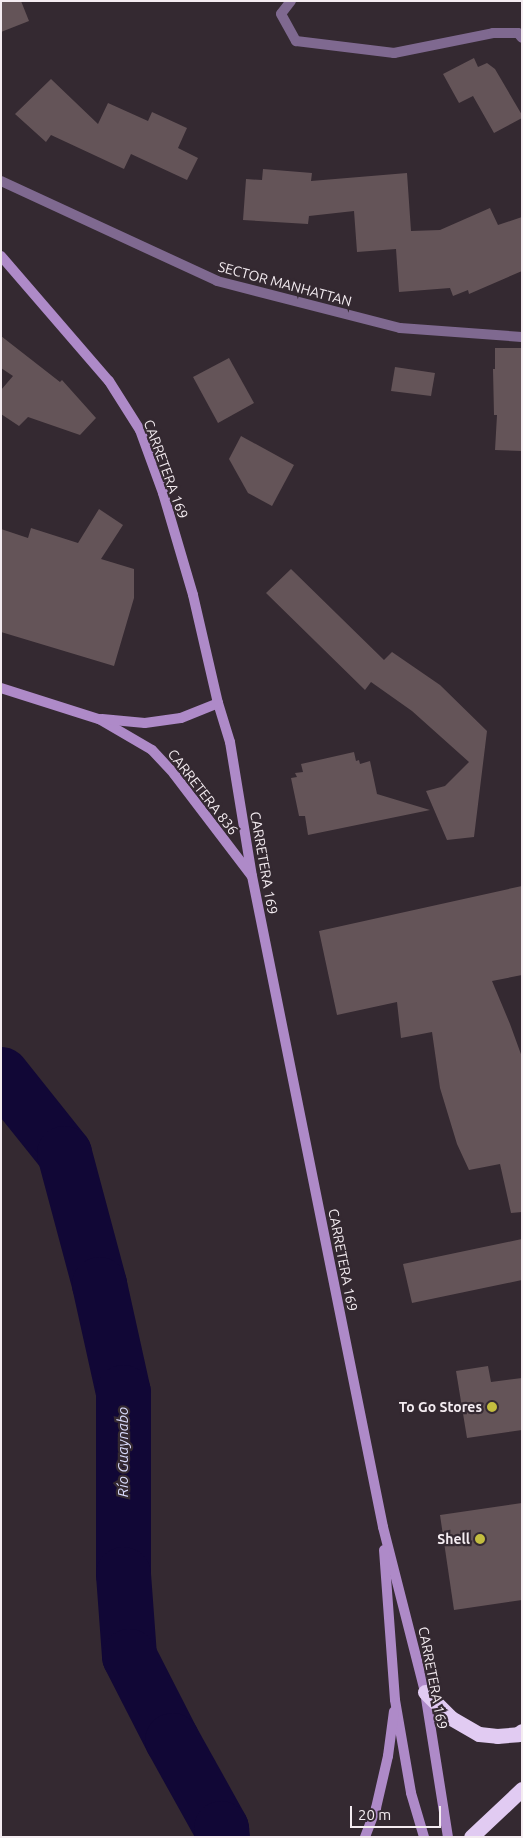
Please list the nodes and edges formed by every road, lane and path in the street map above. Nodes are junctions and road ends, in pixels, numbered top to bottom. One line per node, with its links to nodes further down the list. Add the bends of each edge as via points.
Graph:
1 (291, 1): 2 (street, via 281,14 296,41 394,53 493,33 518,34)
2 (522, 38)
3 (1, 181): 5 (street, SECTOR MANHATTAN, via 217,281 400,328)
4 (1, 256): 7 (street, CARRETERA 169, via 109,381 140,430 163,492 193,595)
5 (522, 337)
6 (1, 688): 8 (street, CARRETERA 836)
7 (218, 702): 8 (street, CARRETERA 836, via 181,718 145,723); 9 (street, CARRETERA 169, via 230,742)
8 (99, 719): 9 (street, CARRETERA 836, via 152,750)
9 (252, 876): 10 (street, CARRETERA 169)
10 (383, 1527): 11 (street, CARRETERA 169); 12 (street, CARRETERA 169)
11 (424, 1692): 13 (highway, via 451,1718 479,1734 498,1736); 17 (street, CARRETERA 169)
12 (395, 1700): 15 (street, via 388,1756 376,1808); 16 (street, CARRETERA 169, via 411,1793)
13 (522, 1731)
14 (522, 1789): 18 (highway)
15 (365, 1837)
16 (424, 1837)
17 (448, 1837)
18 (471, 1837)

